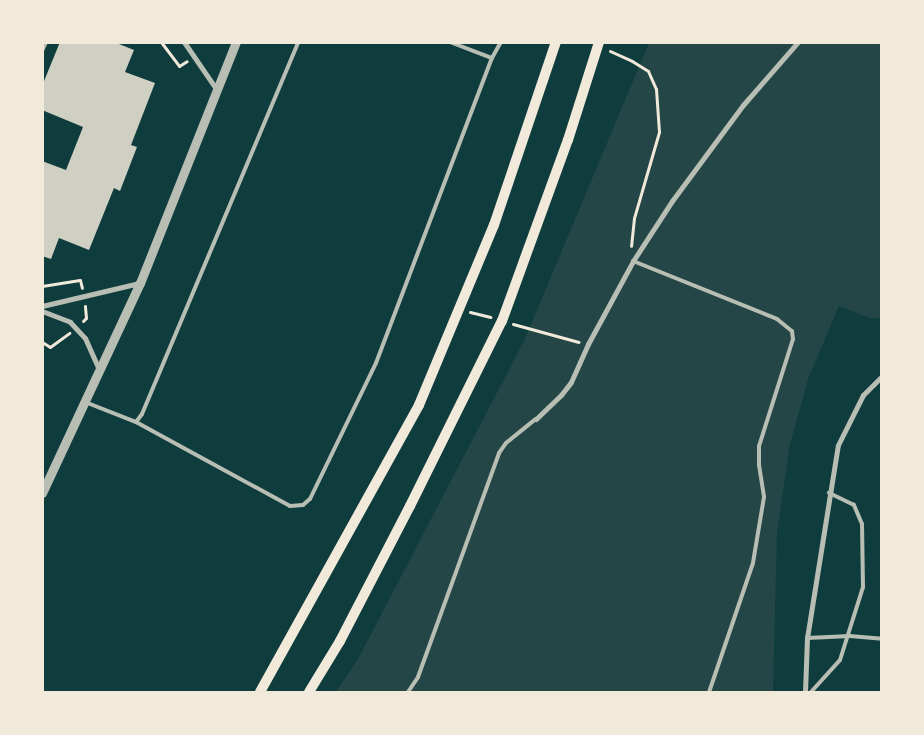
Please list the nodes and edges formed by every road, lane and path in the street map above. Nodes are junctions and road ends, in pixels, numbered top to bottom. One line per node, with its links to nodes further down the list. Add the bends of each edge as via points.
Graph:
1 (46, 42): 10 (lane)
2 (184, 42): 12 (street)
3 (236, 42): 12 (street)
4 (298, 42): 27 (lane)
5 (450, 42): 11 (lane)
6 (501, 42): 11 (lane)
7 (556, 42): 18 (main road, via 514,169)
8 (798, 42): 13 (street, via 743,105 672,201)
9 (598, 45): 13 (path, via 648,72 656,89 659,132 634,218); 20 (main road, via 568,140)
10 (42, 51)
11 (492, 58): 27 (lane, via 376,363 310,499 303,505 290,506)
12 (217, 90): 14 (street)
13 (633, 261): 22 (street); 36 (lane, via 777,319 792,331 793,339 759,446 758,465 764,497 752,563)
14 (140, 283): 16 (street); 23 (street)
15 (42, 286): 16 (path, via 80,280)
16 (84, 296): 17 (street)
17 (42, 306)
18 (459, 309): 20 (path); 33 (main road, via 419,405)
19 (42, 311): 23 (street, via 70,322 85,338)
20 (502, 320): 34 (main road, via 340,641)
21 (527, 328): 22 (path)
22 (588, 344): 26 (street, via 562,395)
23 (99, 370): 25 (street)
24 (882, 376): 29 (street, via 863,394 838,445)
25 (85, 402): 27 (lane); 28 (street)
26 (536, 419): 35 (lane, via 506,443 497,458 418,677)
27 (136, 422)
28 (42, 493)
29 (829, 493): 30 (lane, via 854,505 862,524 864,587); 31 (street)
30 (850, 636): 31 (lane); 32 (lane); 38 (lane, via 840,660)
31 (807, 638): 37 (street)
32 (882, 639)
33 (260, 692)
34 (309, 692)
35 (408, 692)
36 (709, 692)
37 (805, 692)
38 (811, 692)

